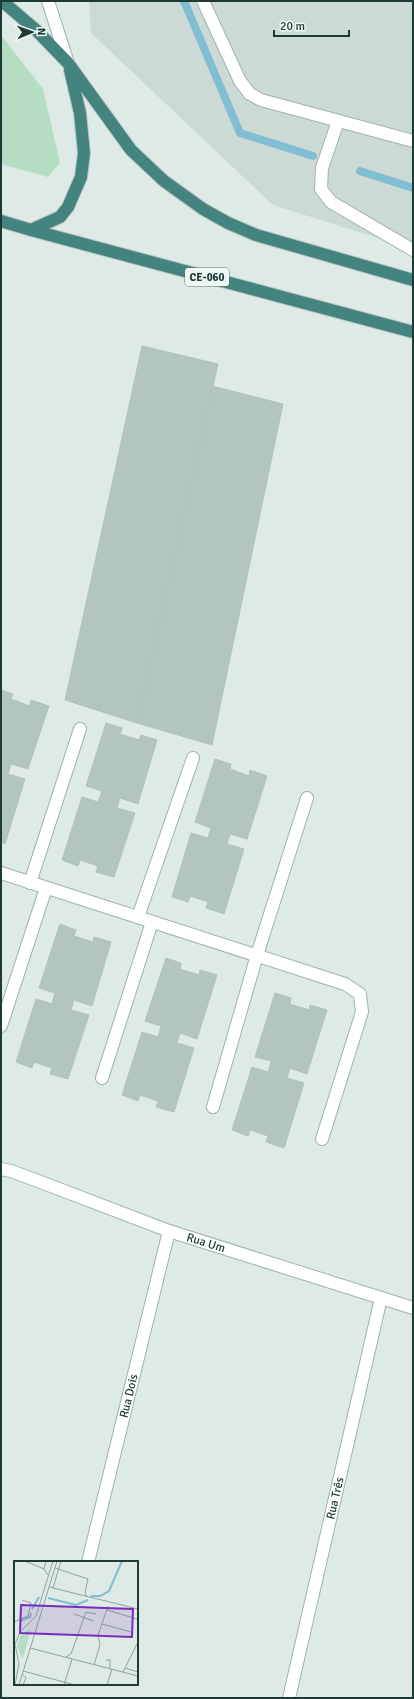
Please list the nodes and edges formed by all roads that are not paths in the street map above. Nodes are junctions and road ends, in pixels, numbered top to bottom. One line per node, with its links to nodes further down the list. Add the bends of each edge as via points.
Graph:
1 (2, 1): 4 (highway, via 36,30)
2 (48, 1): 4 (street)
3 (203, 1): 5 (street, via 240,81 250,94 261,100)
4 (68, 63): 8 (highway, via 80,113 84,153 81,177 60,217); 10 (highway, via 131,150 164,182 203,209 256,236)
5 (338, 121): 6 (street); 9 (street, via 322,168 321,188 331,202)
6 (413, 141)
7 (1, 221): 8 (highway, CE-060)
8 (31, 230): 11 (highway, CE-060)
9 (413, 250)
10 (413, 280)
11 (413, 332)
12 (80, 729): 16 (street)
13 (193, 758): 18 (street)
14 (307, 798): 20 (street)
15 (1, 873): 16 (street)
16 (30, 883): 17 (street)
17 (46, 888): 18 (street); 21 (street)
18 (138, 918): 19 (street)
19 (152, 922): 20 (street); 22 (street)
20 (257, 956): 23 (street); 24 (street, via 345,984 360,994 362,1012)
21 (1, 1026)
22 (102, 1078)
23 (213, 1107)
24 (322, 1139)
25 (1, 1169): 26 (street, Rua Um)
26 (169, 1231): 27 (street, Rua Um); 29 (street, Rua Dois)
27 (381, 1298): 28 (street, Rua Um); 30 (street, Rua Três)
28 (413, 1308)
29 (88, 1561)
30 (289, 1698)

